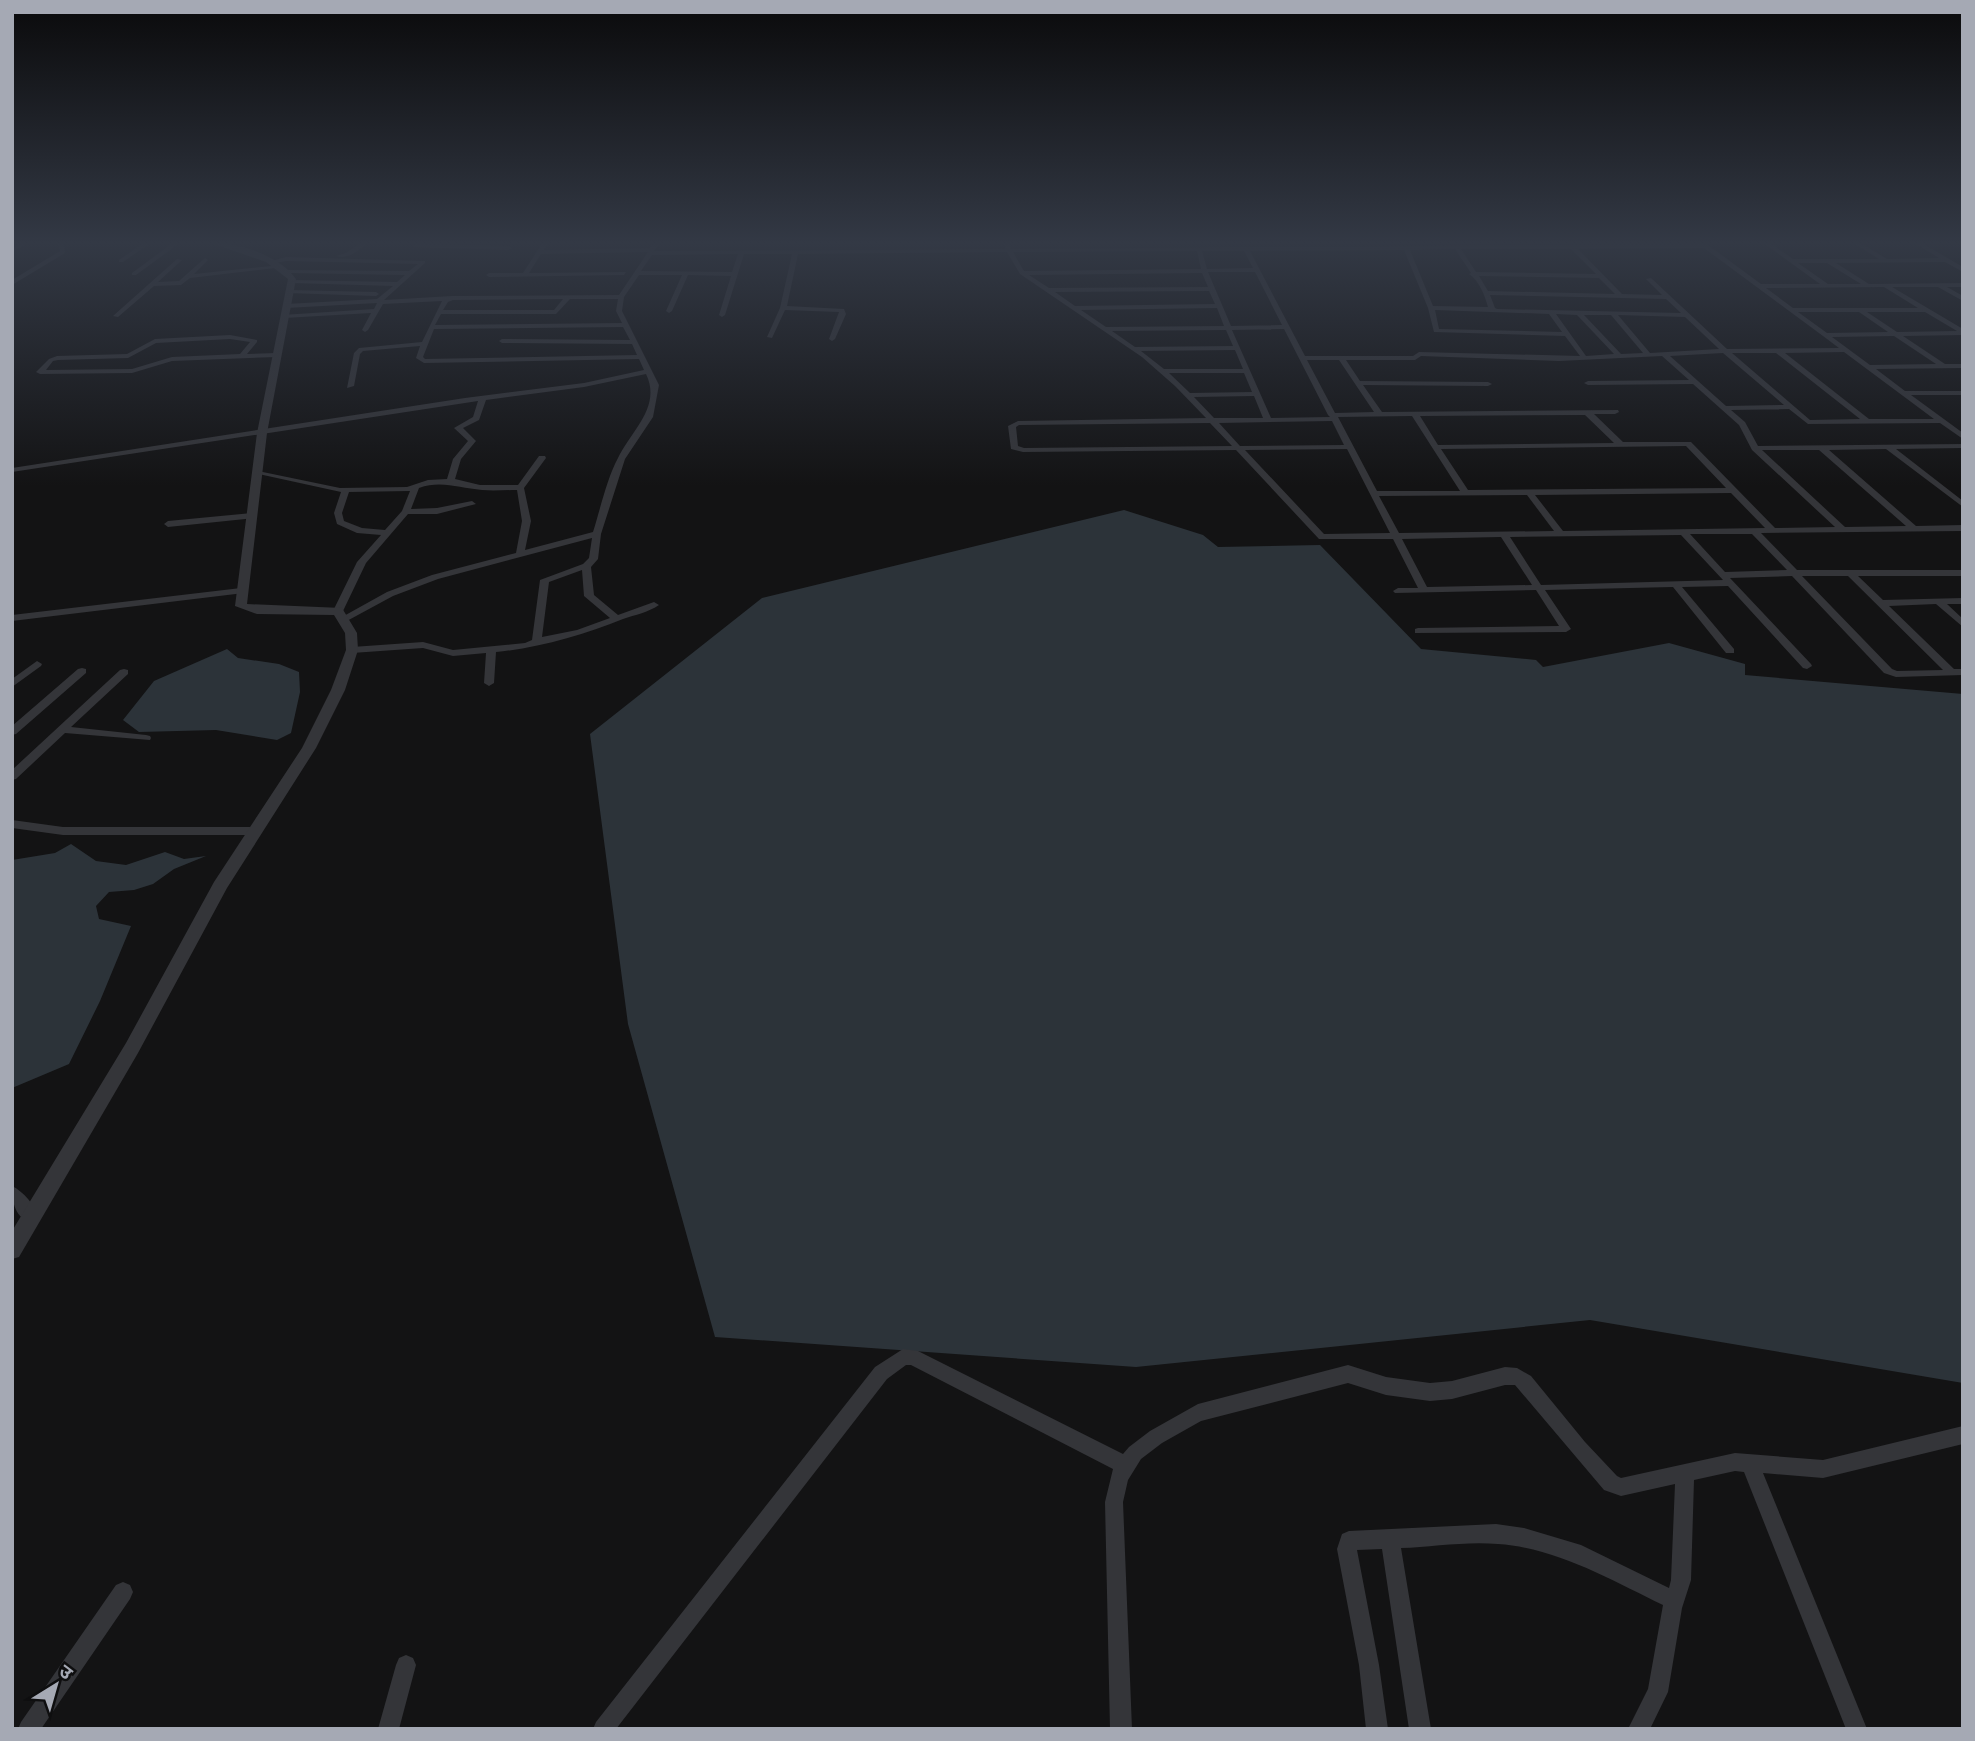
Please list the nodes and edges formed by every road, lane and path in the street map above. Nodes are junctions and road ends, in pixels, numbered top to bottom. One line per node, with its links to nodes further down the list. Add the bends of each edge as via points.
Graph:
1 (282, 323): 41 (street)
2 (369, 323): 22 (street)
3 (433, 323): 19 (street)
4 (776, 323): 28 (street)
5 (839, 323): 29 (street)
6 (1094, 323): 23 (street)
7 (1226, 323): 21 (street)
8 (1284, 323): 20 (street)
9 (1435, 323): 25 (street, via 1436,331)
10 (1559, 323): 25 (street)
11 (1589, 323): 40 (street)
12 (1620, 323): 38 (street)
13 (1696, 323): 37 (street)
14 (1809, 323): 27 (street)
15 (1880, 323): 26 (street)
16 (1947, 323): 24 (street)
17 (512, 325): 18 (street); 19 (street); 30 (street)
18 (625, 325): 31 (street)
19 (431, 327): 32 (street)
20 (1286, 327): 21 (street); 46 (street)
21 (1228, 328): 23 (street); 33 (street)
22 (365, 330)
23 (1103, 330): 34 (street)
24 (1963, 333): 26 (street)
25 (1567, 334): 43 (street)
26 (1896, 334): 27 (street); 50 (street)
27 (1825, 335): 36 (street)
28 (770, 337)
29 (832, 339)
30 (502, 341): 31 (street); 45 (street)
31 (632, 342): 42 (street)
32 (424, 344): 45 (street, via 419,357 424,361); 58 (street, via 361,349)
33 (1237, 348): 34 (street); 52 (street)
34 (1134, 349): 53 (street)
35 (1777, 350): 36 (street); 37 (street); 74 (street)
36 (1845, 350): 49 (street)
37 (1725, 351): 39 (street); 64 (street)
38 (1648, 354): 39 (street); 40 (street)
39 (1664, 354): 54 (street)
40 (1619, 356): 43 (street)
41 (275, 357): 44 (street); 75 (street)
42 (639, 357): 45 (street); 51 (street)
43 (1584, 357): 47 (street, via 1419,354 1415,358)
44 (238, 358): 44 (street, via 172,359 132,372 40,372 57,358 128,356 155,341 230,337 255,341)
45 (488, 358)
46 (1303, 358): 47 (street); 70 (street)
47 (1341, 358): 55 (street)
48 (1963, 366): 50 (street)
49 (1869, 367): 50 (street); 59 (street)
50 (1945, 367)
51 (649, 370): 63 (street, via 584,385); 108 (street, via 655,391 649,417 621,458)
52 (1247, 370): 53 (street); 61 (street)
53 (1162, 371): 62 (street)
54 (1694, 382): 56 (street); 65 (street)
55 (1358, 383): 57 (street); 68 (street)
56 (1588, 383)
57 (1488, 384)
58 (350, 386)
59 (1904, 393): 60 (street); 73 (street)
60 (1963, 393)
61 (1257, 394): 62 (street); 71 (street)
62 (1189, 395): 72 (street)
63 (483, 398): 75 (street); 88 (street, via 476,418 458,428 472,441 457,459)
64 (1790, 407): 65 (street); 74 (street, via 1808,422)
65 (1722, 408): 84 (street, via 1742,424)
66 (1587, 412): 67 (street); 69 (street); 77 (street)
67 (1615, 412)
68 (1380, 415): 69 (street); 70 (street)
69 (1415, 415): 80 (street)
70 (1333, 417): 71 (street); 79 (street)
71 (1268, 420): 72 (street)
72 (1213, 421): 83 (street); 83 (street, via 1012,426 1014,447 1023,450)
73 (1942, 421): 74 (street); 76 (street)
74 (1868, 422)
75 (262, 433): 86 (street); 87 (street)
76 (1963, 437)
77 (1620, 444): 80 (street); 92 (street, via 1688,444)
78 (1963, 446): 82 (street)
79 (1349, 447): 83 (street); 95 (street)
80 (1435, 447): 94 (street)
81 (1821, 447): 82 (street); 84 (street); 102 (street)
82 (1888, 447): 97 (street)
83 (1238, 448): 111 (street, via 1322,537)
84 (1755, 448): 103 (street)
85 (542, 458): 90 (street)
86 (12, 470)
87 (258, 473): 91 (street); 99 (street)
88 (450, 481): 89 (street); 90 (street)
89 (415, 488): 91 (street); 98 (street)
90 (520, 488): 112 (street, via 528,529)
91 (346, 490): 107 (street, via 338,513 340,522 360,531)
92 (1733, 490): 93 (street); 105 (street)
93 (1528, 491): 94 (street); 109 (street)
94 (1465, 492): 95 (street)
95 (1374, 494): 111 (street)
96 (472, 504): 98 (street)
97 (1963, 505)
98 (406, 512): 107 (street)
99 (252, 516): 100 (street); 121 (street)
100 (168, 524)
101 (1963, 528): 102 (street)
102 (1914, 529): 103 (street)
103 (1843, 530): 105 (street)
104 (1754, 531): 105 (street); 106 (street); 114 (street)
105 (1773, 531)
106 (1683, 532): 109 (street); 117 (street)
107 (388, 533): 127 (street, via 362,562)
108 (597, 534): 112 (street); 113 (street, via 593,559)
109 (1561, 534): 110 (street)
110 (1504, 535): 111 (street); 119 (street)
111 (1395, 536): 120 (street)
112 (520, 553): 127 (street, via 435,577)
113 (586, 566): 129 (street, via 589,596); 132 (street, via 545,580)
114 (1794, 572): 115 (street); 117 (street); 140 (street, via 1888,671)
115 (1850, 573): 116 (street); 125 (street)
116 (1963, 573)
117 (1727, 579): 118 (street); 137 (street)
118 (1675, 584): 119 (street); 135 (street)
119 (1539, 588): 120 (street); 131 (street, via 1566,629)
120 (1424, 590): 122 (street)
121 (241, 591): 127 (street, via 241,606 248,610); 128 (street)
122 (1398, 591)
123 (1938, 601): 124 (street); 125 (street); 130 (street)
124 (1963, 601)
125 (1880, 603): 140 (street)
126 (654, 605): 129 (street)
127 (342, 615): 134 (street, via 353,640)
128 (12, 618)
129 (617, 620): 132 (street)
130 (1963, 624)
131 (1418, 631)
132 (537, 641): 133 (street)
133 (492, 649): 134 (street, via 444,653 423,645); 142 (street)
134 (352, 650): 149 (street, via 309,748)
135 (1730, 651)
136 (37, 664): 143 (street)
137 (1807, 666)
138 (82, 671): 145 (street)
139 (124, 672): 144 (street)
140 (1951, 672): 141 (street)
141 (1963, 672)
142 (489, 683)
143 (12, 684)
144 (62, 729): 146 (street); 147 (street)
145 (12, 732)
146 (146, 738)
147 (12, 776)
148 (12, 824): 149 (street, via 63,831)
149 (253, 831): 151 (street)
150 (12, 1194): 151 (street)
151 (32, 1217): 152 (street)
152 (12, 1250)
153 (1963, 1435): 154 (street, via 1823,1469)
154 (1749, 1462): 156 (street); 168 (street)
155 (1127, 1466): 156 (street, via 1135,1453 1156,1437 1198,1413 1344,1374 1430,1392 1512,1376 1525,1382 1611,1483 1628,1487); 163 (street, via 912,1357 903,1357 881,1373); 164 (street, via 1119,1477 1114,1502)
156 (1685, 1473): 159 (street, via 1684,1565)
157 (1390, 1541): 159 (street, via 1496,1534 1533,1540 1581,1555); 165 (street, via 1356,1539 1349,1541 1347,1549); 166 (street)
158 (123, 1592): 161 (street)
159 (1675, 1601): 167 (street, via 1658,1692)
160 (406, 1665): 162 (street)
161 (28, 1729)
162 (388, 1729)
163 (603, 1729)
164 (1121, 1729)
165 (1377, 1729)
166 (1420, 1729)
167 (1638, 1729)
168 (1857, 1729)

